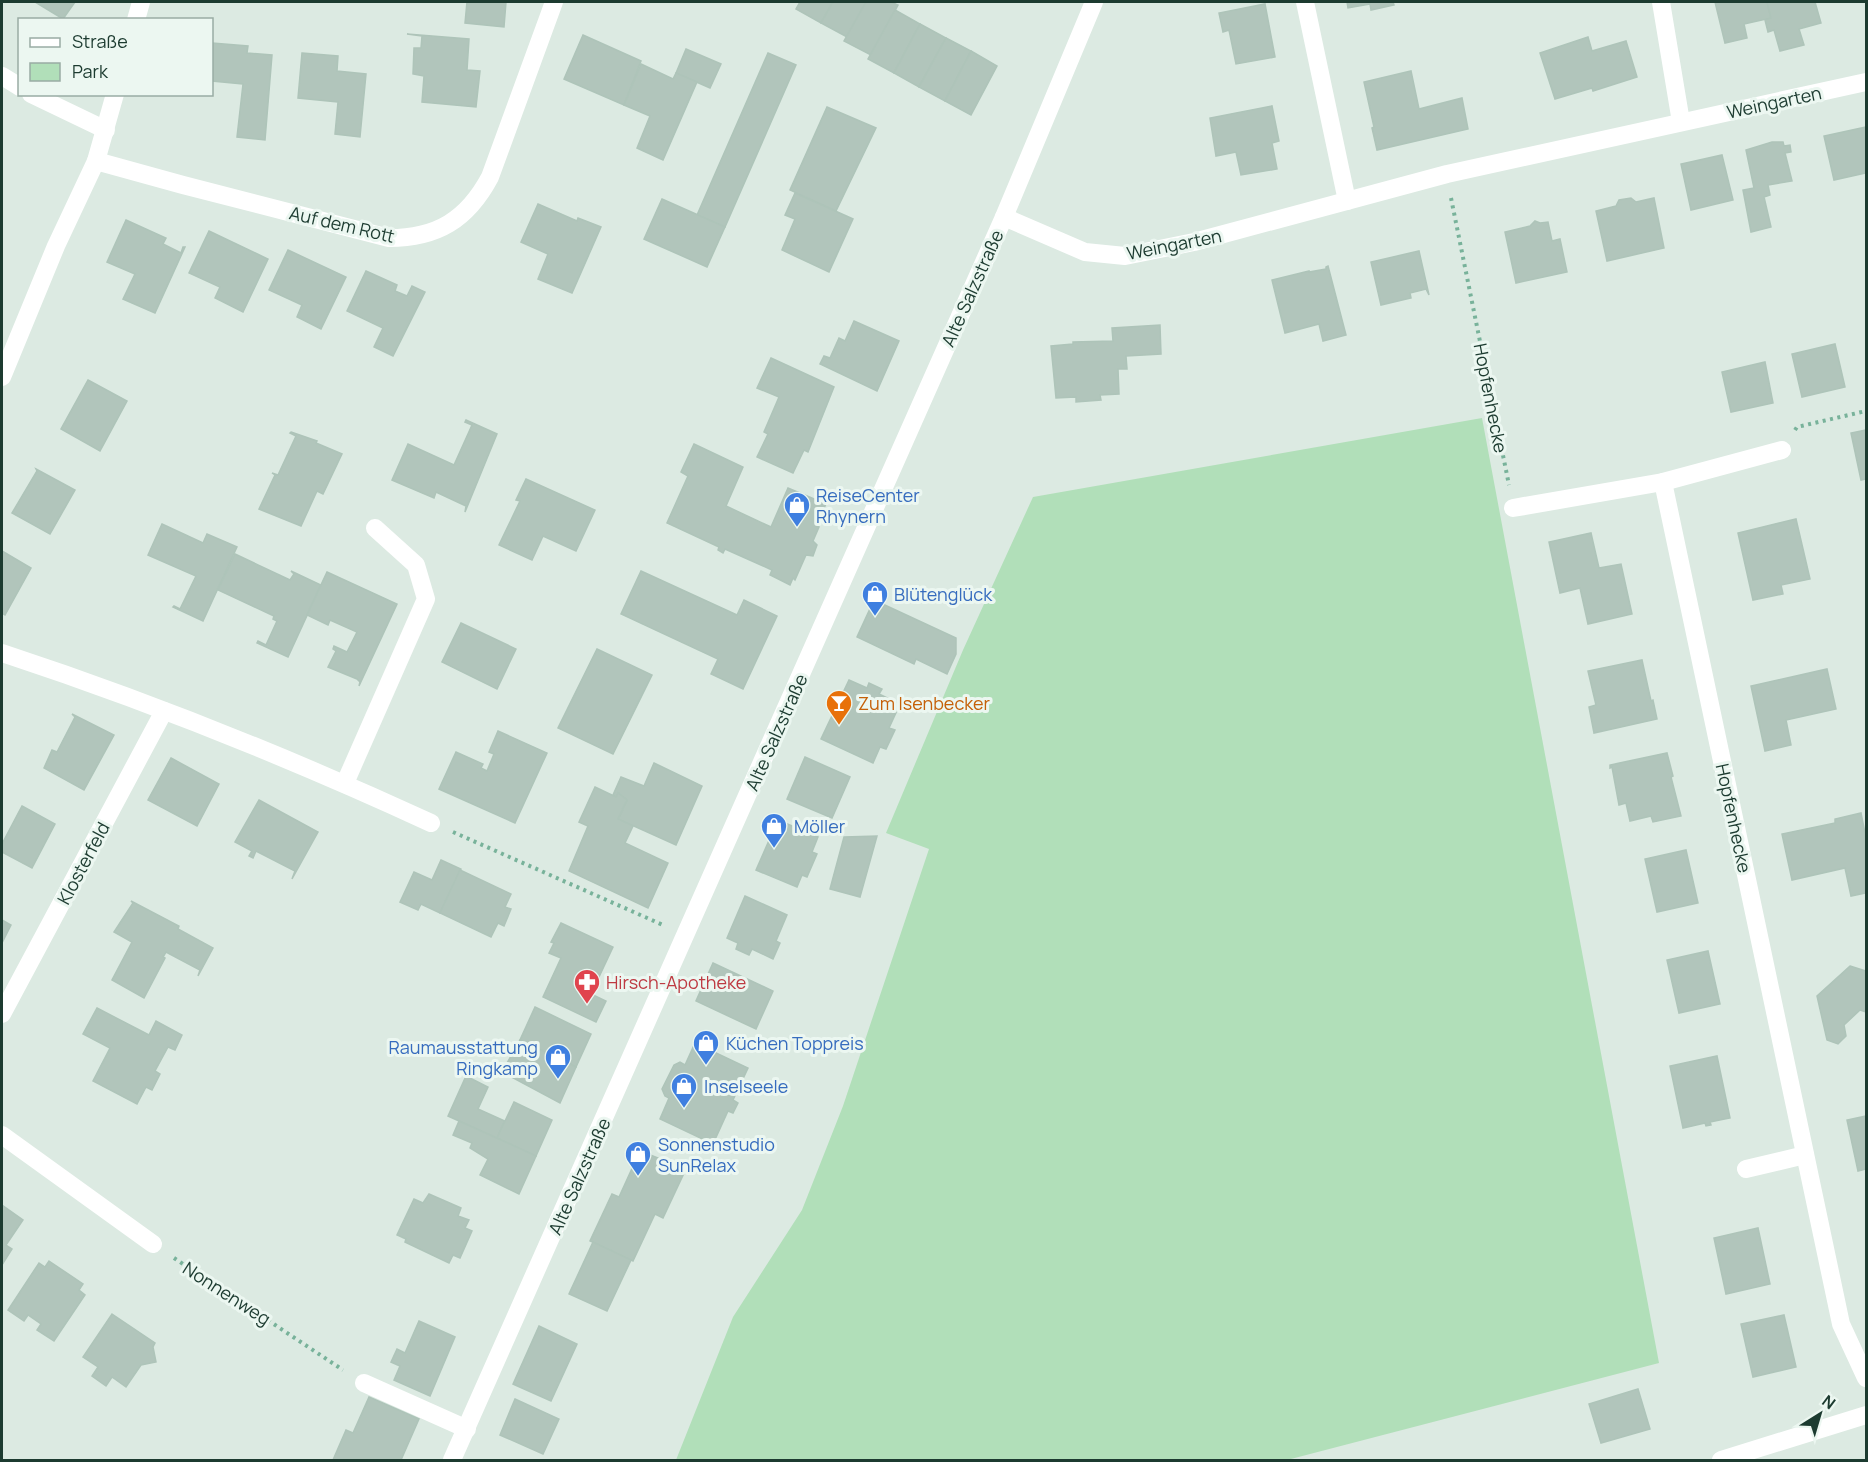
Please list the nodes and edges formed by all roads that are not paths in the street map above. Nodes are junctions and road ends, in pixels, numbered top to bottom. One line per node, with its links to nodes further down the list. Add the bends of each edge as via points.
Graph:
1 (141, 2): 6 (street)
2 (554, 2): 14 (street, Auf dem Rott, via 490,177 467,210 437,230 389,238)
3 (1094, 2): 16 (street, Alte Salzstraße)
4 (1305, 2): 15 (street)
5 (1660, 2): 12 (street)
6 (137, 18)
7 (2, 76): 9 (street)
8 (1866, 82): 12 (street, Weingarten)
9 (18, 86)
10 (35, 96): 13 (street)
11 (114, 96): 13 (street)
12 (1681, 122): 15 (street, Weingarten, via 1447,174)
13 (106, 130): 14 (street)
14 (96, 161): 17 (street)
15 (1347, 201): 16 (street, Weingarten, via 1194,242 1125,256 1085,252)
16 (1004, 217): 34 (street, Alte Salzstraße)
17 (2, 377)
18 (1782, 450): 19 (street)
19 (1663, 482): 20 (street); 28 (street, Hopfenhecke)
20 (1513, 508)
21 (375, 528): 24 (street, via 416,565 426,599)
22 (2, 653): 23 (street)
23 (164, 711): 24 (street); 26 (street, Klosterfeld)
24 (345, 783): 25 (street)
25 (431, 823)
26 (2, 1014)
27 (2, 1136): 30 (street)
28 (1805, 1155): 29 (street); 31 (street, Hopfenhecke, via 1841,1324)
29 (1746, 1169)
30 (153, 1244)
31 (1866, 1378)
32 (364, 1383): 34 (street)
33 (1866, 1415): 36 (street)
34 (467, 1429): 35 (street, Alte Salzstraße)
35 (452, 1461)
36 (1721, 1461)

